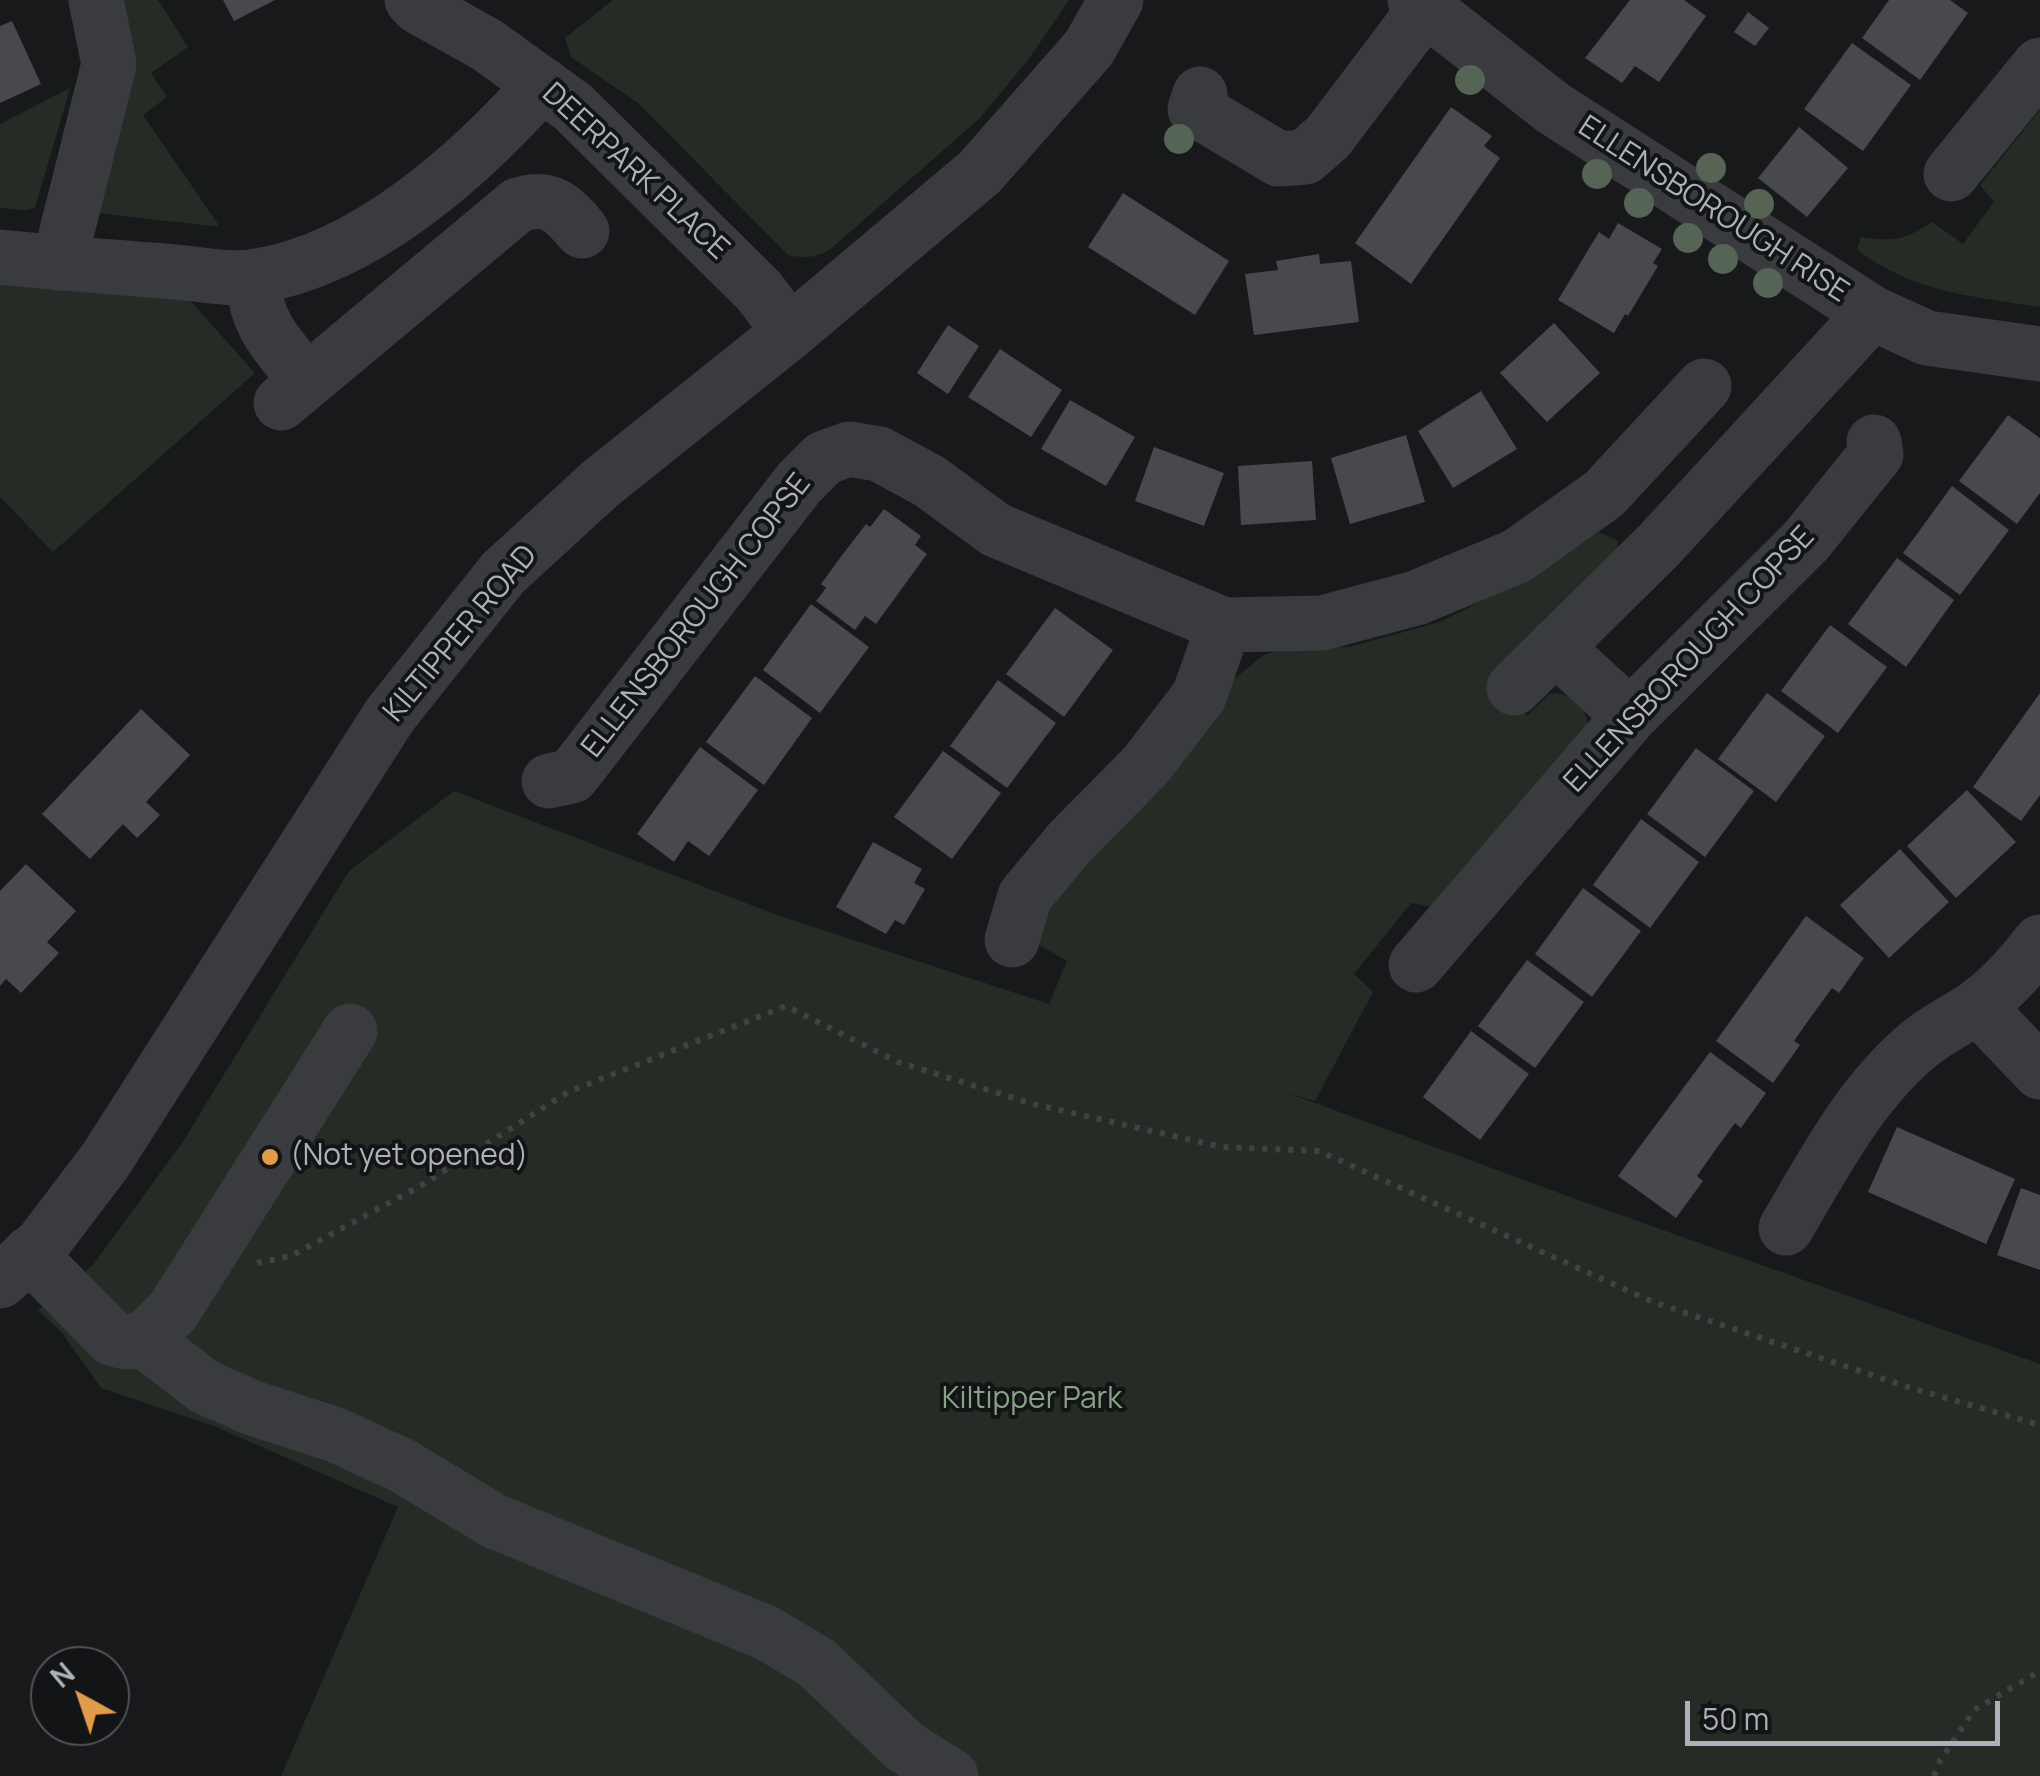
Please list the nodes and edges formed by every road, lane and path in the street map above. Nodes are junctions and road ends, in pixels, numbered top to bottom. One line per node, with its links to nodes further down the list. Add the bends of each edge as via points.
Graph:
1 (96, 0): 11 (street, via 109,64)
2 (412, 0): 6 (street, DEERPARK PLACE)
3 (1116, 0): 14 (street, KILTIPPER ROAD, via 1089,48 980,172)
4 (1420, 4): 7 (street, via 1328,137 1305,157 1279,159 1195,109); 13 (street, ELLENSBOROUGH RISE, via 1553,108)
5 (2040, 65): 8 (street)
6 (542, 84): 12 (street, via 456,172 375,228 294,268); 14 (street, DEERPARK PLACE, via 641,171 759,290)
7 (1200, 94)
8 (1951, 174)
9 (582, 231): 12 (street, via 552,204 518,205 294,392 253,298)
10 (0, 257): 11 (street)
11 (59, 263): 12 (street)
12 (254, 277)
13 (1872, 312): 15 (street, ELLENSBOROUGH RISE, via 1928,338); 19 (street)
14 (790, 332): 33 (street, KILTIPPER ROAD, via 600,484 504,573 390,716 146,1102 42,1244)
15 (2040, 354)
16 (1704, 386): 18 (street, ELLENSBOROUGH COPSE)
17 (1874, 442): 23 (street, ELLENSBOROUGH COPSE, via 1876,454 1806,541)
18 (1604, 494): 19 (street); 20 (street, ELLENSBOROUGH COPSE, via 1517,556 1416,598 1322,622)
19 (1659, 545): 21 (street)
20 (1224, 625): 24 (street, ELLENSBOROUGH COPSE, via 996,530 929,481 879,454 848,449 824,458 799,483 572,776); 25 (street, via 1199,696 1146,765 1025,896)
21 (1555, 648): 22 (street); 23 (street)
22 (1514, 688)
23 (1630, 716): 27 (street, ELLENSBOROUGH COPSE)
24 (549, 781)
25 (1012, 940)
26 (2040, 942): 28 (street)
27 (1416, 965)
28 (1978, 1007): 30 (street); 31 (street, via 1919,1044 1880,1082)
29 (350, 1031): 32 (street)
30 (2040, 1072)
31 (1786, 1228)
32 (218, 1240): 34 (street, via 173,1311); 35 (path, via 260,1265 291,1256 422,1185 568,1092 786,1006 898,1062 1033,1104 1222,1147 1319,1150 1652,1302)
33 (15, 1267): 34 (street, via 112,1338)
34 (144, 1340): 37 (street, via 206,1387 403,1466 494,1522 768,1633 817,1663 905,1746)
35 (2040, 1425)
36 (2040, 1671): 38 (path, via 1974,1710)
37 (951, 1776)
38 (1934, 1776)

